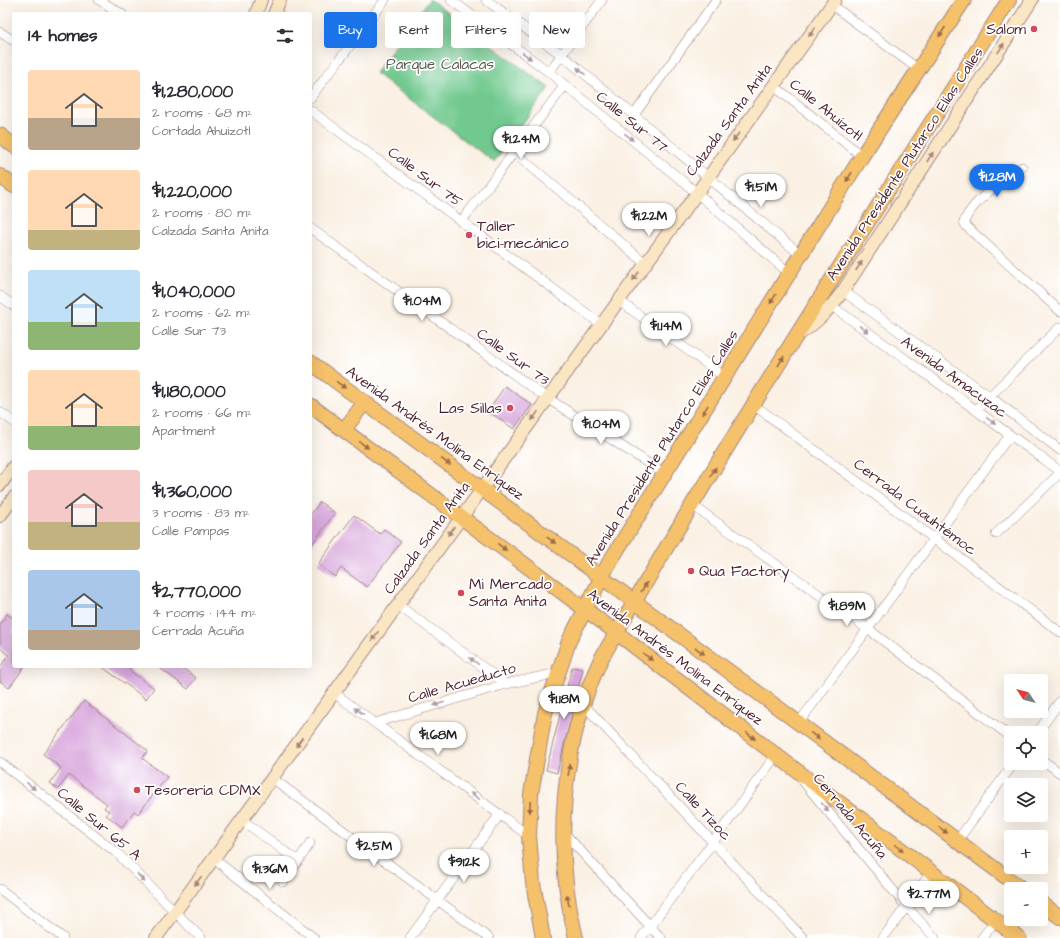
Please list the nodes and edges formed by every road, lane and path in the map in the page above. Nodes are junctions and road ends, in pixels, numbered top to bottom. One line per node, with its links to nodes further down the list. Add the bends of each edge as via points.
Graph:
1 (99, 0): 13 (street)
2 (261, 0): 14 (street)
3 (280, 0): 15 (street)
4 (385, 0): 23 (street)
5 (451, 0): 20 (street, Calle Sur 77, one-way to 20)
6 (487, 0): 18 (street, Calle Sur 77)
7 (602, 0): 18 (street)
8 (716, 0): 25 (street)
9 (964, 0): 19 (main road, Avenida Presidente Plutarco Elías Calles, one-way to 19)
10 (1009, 0): 48 (main road, Avenida Presidente Plutarco Elías Calles)
11 (1032, 0): 40 (street, Avenida Presidente Plutarco Elías Calles, one-way to 11)
12 (834, 2): 19 (street); 22 (street, Calzada Santa Anita, one-way to 22)
13 (119, 12)
14 (257, 12)
15 (275, 12)
16 (0, 32): 17 (street)
17 (12, 40)
18 (562, 55): 20 (street); 25 (street, Calle Sur 77, one-way to 18)
19 (918, 69): 29 (main road, Avenida Presidente Plutarco Elías Calles)
20 (549, 72): 21 (street, Calle Sur 77)
21 (564, 85): 28 (street); 34 (street, Calle Sur 77, one-way to 34)
22 (774, 86): 29 (street, Calle Ahuízotl); 32 (street, Calzada Santa Anita, one-way to 32)
23 (312, 95)
24 (312, 111): 35 (street, Calle Sur 75)
25 (634, 115): 32 (street, Calle Sur 77)
26 (0, 135): 27 (main road)
27 (12, 144)
28 (514, 152): 35 (street); 38 (street)
29 (862, 156): 37 (main road, Avenida Presidente Plutarco Elías Calles, one-way to 37)
30 (1022, 167): 45 (street, via 987,193 964,222)
31 (0, 176): 33 (main road)
32 (708, 177): 34 (street, Calzada Santa Anita); 37 (street, Calle Sur 77)
33 (12, 185)
34 (697, 193): 38 (street, Calzada Santa Anita); 39 (street, Calle Sur 77)
35 (461, 222): 46 (street, Calle Sur 75)
36 (312, 229): 52 (street, Calle Sur 73)
37 (801, 255): 39 (main road, Avenida Presidente Plutarco Elías Calles)
38 (645, 263): 42 (street, Calzada Santa Anita, one-way to 42)
39 (789, 273): 50 (main road, Avenida Presidente Plutarco Elías Calles, one-way to 50)
40 (843, 291): 44 (street, Avenida Presidente Plutarco Elías Calles); 51 (street, Avenida Amacuzac)
41 (0, 296): 43 (street)
42 (618, 300): 46 (street, Calzada Santa Anita); 50 (street)
43 (12, 305)
44 (832, 306): 48 (street, Avenida Presidente Plutarco Elías Calles, via 811,327); 56 (street, Avenida Amacuzac, one-way to 56)
45 (1060, 311)
46 (601, 324): 52 (street, Calzada Santa Anita)
47 (1060, 327): 51 (street)
48 (796, 336): 54 (main road, Avenida Presidente Plutarco Elías Calles, one-way to 48)
49 (312, 363): 53 (main road, Avenida Andrés Molina Enríquez, one-way to 53)
50 (725, 377): 64 (main road, Avenida Presidente Plutarco Elías Calles, one-way to 64)
51 (989, 396): 56 (street); 61 (street, Avenida Amacuzac)
52 (547, 398): 64 (street, Calle Sur 73); 66 (street, Calzada Santa Anita, one-way to 66)
53 (365, 402): 59 (main road); 66 (main road, Avenida Andrés Molina Enríquez, one-way to 66)
54 (754, 405): 68 (main road, Avenida Presidente Plutarco Elías Calles, one-way to 54); 72 (street, Cerrada Cuauhtémoc)
55 (312, 406): 59 (main road, Avenida Andrés Molina Enríquez)
56 (976, 410): 60 (street, Avenida Amacuzac, one-way to 60)
57 (0, 412): 58 (street)
58 (12, 421)
59 (344, 430): 70 (main road, Avenida Andrés Molina Enríquez, one-way to 70)
60 (1010, 435): 63 (street, Avenida Amacuzac); 72 (street)
61 (1060, 450)
62 (12, 469): 65 (street)
63 (1060, 472): 71 (street)
64 (665, 474): 73 (main road, Avenida Presidente Plutarco Elías Calles)
65 (0, 485)
66 (482, 488): 70 (street, Calzada Santa Anita); 73 (main road, Avenida Andrés Molina Enríquez, one-way to 73)
67 (12, 500): 69 (street)
68 (692, 505): 74 (main road, Avenida Presidente Plutarco Elías Calles, one-way to 68); 77 (street)
69 (0, 516)
70 (462, 517): 75 (street, Calzada Santa Anita, one-way to 75); 76 (main road, Avenida Andrés Molina Enríquez, one-way to 76)
71 (996, 534)
72 (934, 539): 77 (street); 78 (street, Cerrada Cuauhtémoc)
73 (601, 578): 74 (main road, Avenida Andrés Molina Enríquez); 76 (main road, Avenida Presidente Plutarco Elías Calles)
74 (634, 603): 79 (main road, Avenida Presidente Plutarco Elías Calles); 86 (main road, Avenida Andrés Molina Enríquez, one-way to 86)
75 (398, 605): 81 (street, one-way to 75); 82 (street, Calzada Santa Anita, one-way to 82)
76 (585, 609): 79 (main road, Avenida Andrés Molina Enríquez); 80 (main road, Avenida Presidente Plutarco Elías Calles, via 569,641)
77 (868, 629): 86 (street); 88 (street)
78 (1060, 632)
79 (617, 633): 84 (main road, Avenida Presidente Plutarco Elías Calles, via 599,665); 89 (main road, Avenida Andrés Molina Enríquez, one-way to 89)
80 (558, 673): 81 (street, Calle Acueducto); 99 (main road, Avenida Presidente Plutarco Elías Calles, one-way to 99, via 545,713 530,794)
81 (506, 684): 85 (street, Calle Acueducto, one-way to 85)
82 (334, 693): 85 (street, one-way to 82); 95 (street, Calzada Santa Anita, one-way to 95)
83 (1060, 701): 87 (street)
84 (583, 704): 98 (main road, Avenida Presidente Plutarco Elías Calles, one-way to 84, via 566,786); 101 (street, Calle Tizoc)
85 (375, 723): 96 (street, one-way to 85)
86 (798, 724): 100 (main road, Avenida Andrés Molina Enríquez, one-way to 100)
87 (1042, 726)
88 (1004, 732)
89 (776, 755): 92 (main road, Avenida Andrés Molina Enríquez); 101 (street)
90 (0, 762): 112 (street, Calle Sur 65 A, one-way to 112, via 117,853)
91 (1048, 764): 94 (street)
92 (791, 766): 105 (main road, Avenida Andrés Molina Enríquez, one-way to 105); 110 (street, Cerrada Acuña, one-way to 110)
93 (1009, 770): 100 (street)
94 (1060, 773)
95 (272, 778): 97 (street, Calzada Santa Anita); 109 (street)
96 (500, 814): 99 (street); 109 (street)
97 (242, 820): 103 (street, Calzada Santa Anita); 104 (street)
98 (564, 833): 115 (street); 123 (main road, Avenida Presidente Plutarco Elías Calles, one-way to 98, via 566,888)
99 (529, 836): 122 (main road, Avenida Presidente Plutarco Elías Calles, via 533,883)
100 (957, 841): 107 (main road, Avenida Andrés Molina Enríquez)
101 (713, 842): 115 (street); 126 (street, Calle Tizoc)
102 (310, 843): 104 (street)
103 (214, 859): 112 (street, Calzada Santa Anita, one-way to 112); 119 (street)
104 (298, 861): 106 (street)
105 (931, 873): 110 (street); 114 (main road, Avenida Andrés Molina Enríquez)
106 (283, 882)
107 (1013, 882)
108 (0, 890): 116 (street)
109 (438, 901): 120 (street); 121 (street)
110 (906, 906): 127 (street); 128 (street, Cerrada Acuña)
111 (1048, 908): 113 (main road)
112 (175, 913): 117 (street, Calzada Santa Anita); 118 (street, Calle Sur 65 A)
113 (1060, 917)
114 (995, 921): 129 (street); 130 (main road, Avenida Andrés Molina Enríquez)
115 (650, 926): 124 (street); 125 (street)
116 (63, 938)
117 (156, 938)
118 (201, 938)
119 (314, 938)
120 (410, 938)
121 (489, 938)
122 (543, 938)
123 (576, 938)
124 (641, 938)
125 (661, 938)
126 (803, 938)
127 (883, 938)
128 (935, 938)
129 (982, 938)
130 (1019, 938)

